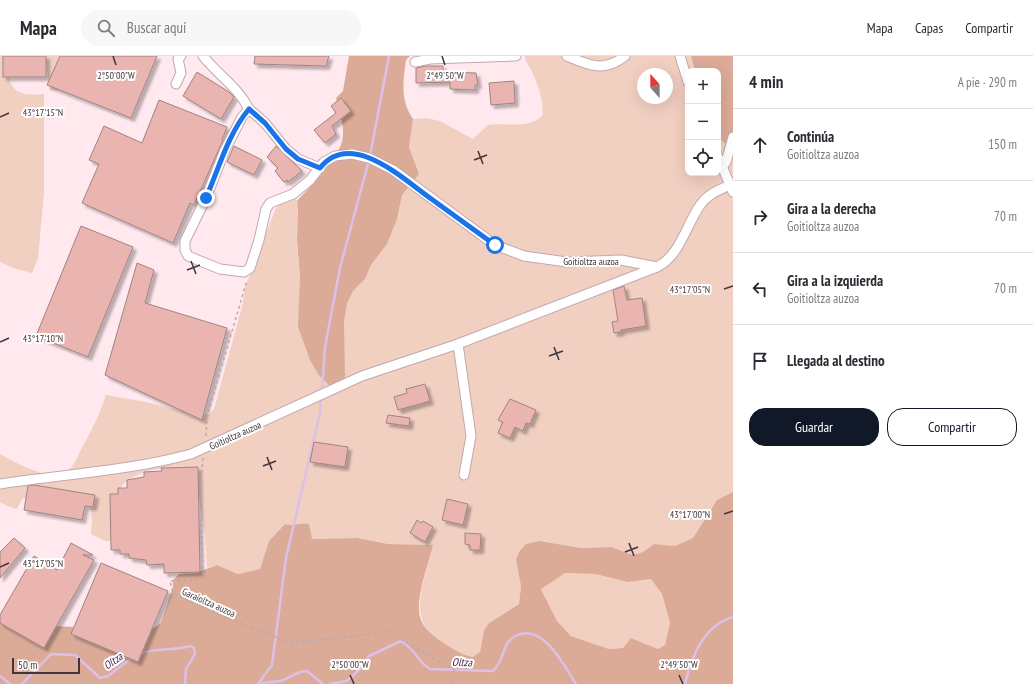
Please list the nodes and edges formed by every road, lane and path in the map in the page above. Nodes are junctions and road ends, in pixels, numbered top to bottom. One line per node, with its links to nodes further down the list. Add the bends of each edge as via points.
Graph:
1 (181, 56): 9 (street, via 178,59 181,73)
2 (203, 56): 10 (street, via 242,96)
3 (516, 56): 7 (street, via 430,58)
4 (567, 56): 5 (street, via 598,67 618,62)
5 (625, 56)
6 (680, 56): 8 (street)
7 (415, 62)
8 (685, 72)
9 (176, 84)
10 (249, 109): 13 (street, via 298,159); 16 (street, via 225,150 185,241 185,250 188,256 220,269 244,272)
11 (733, 137): 12 (street, via 726,162)
12 (722, 167): 14 (street, Goitioltza auzoa)
13 (320, 168): 15 (street, Goitioltza auzoa, via 324,162 335,156 352,154 369,158 394,170 495,245 524,256 567,262 622,260); 16 (street, Goitioltza auzoa, via 293,194 270,203 266,209)
14 (731, 189): 15 (street, Goitioltza auzoa, via 711,194 702,203 672,256)
15 (658, 267): 17 (street, Goitioltza auzoa)
16 (250, 268): 18 (path, Garaioltza auzoa, via 207,417)
17 (458, 344): 18 (street, Goitioltza auzoa, via 362,376); 19 (street, via 471,436)
18 (206, 447): 20 (street, Goitioltza auzoa, via 163,462); 21 (path, Garaioltza auzoa, via 202,463 203,579 170,581 173,593 207,610 290,643 387,631 454,670)
19 (464, 475)
20 (0, 484)
21 (453, 684)

